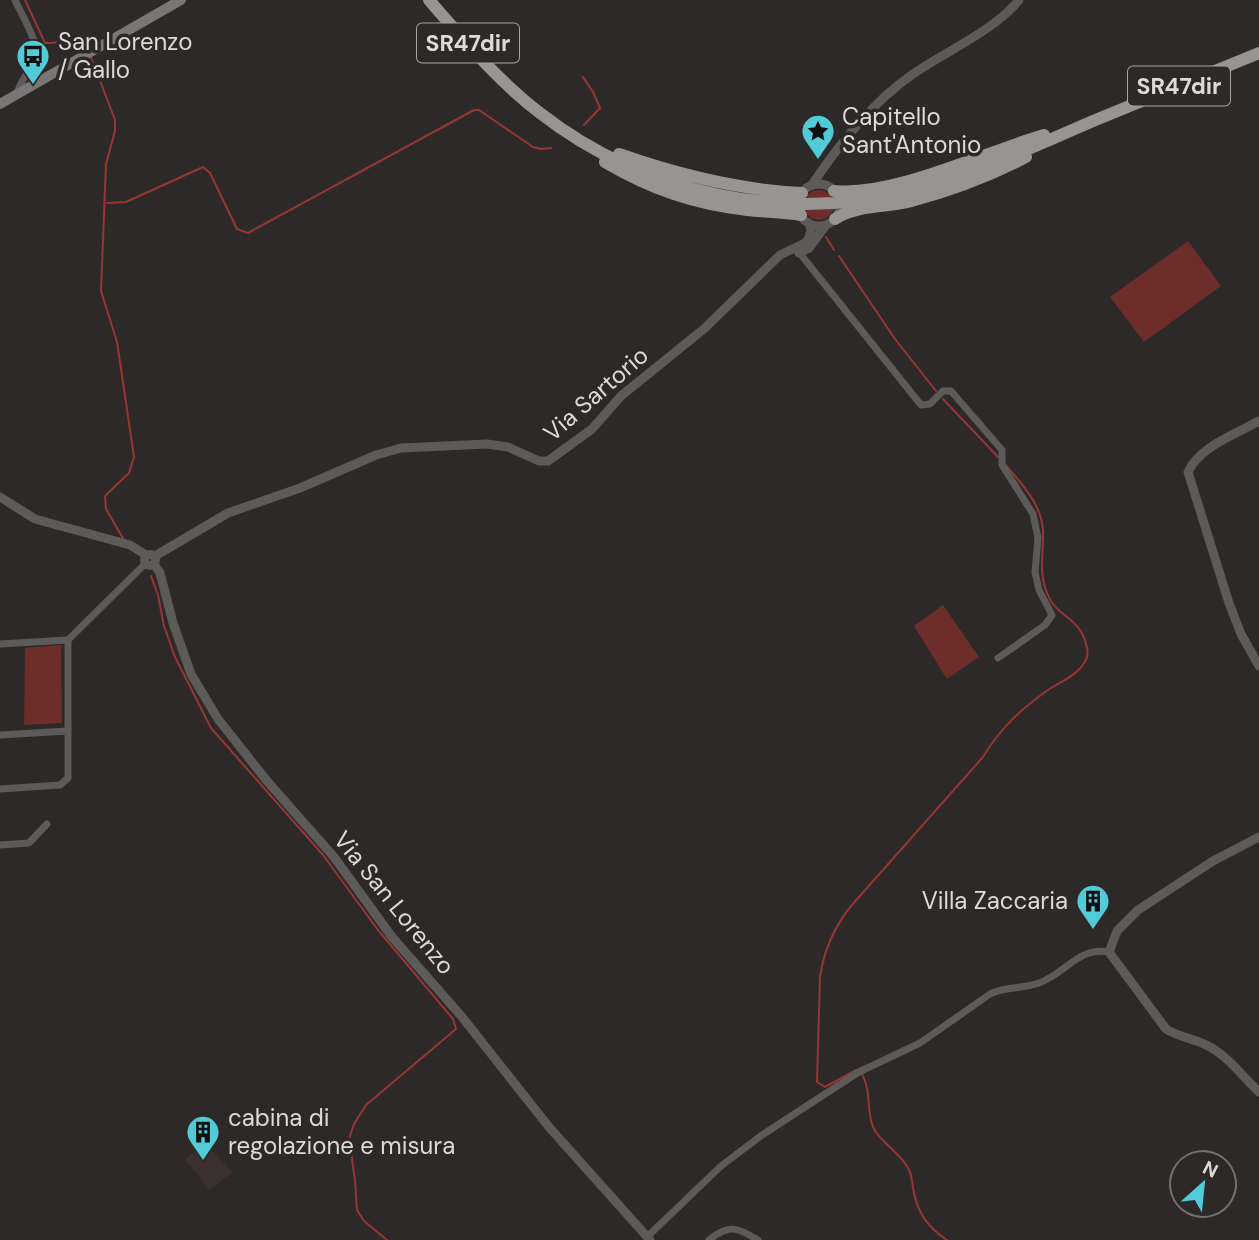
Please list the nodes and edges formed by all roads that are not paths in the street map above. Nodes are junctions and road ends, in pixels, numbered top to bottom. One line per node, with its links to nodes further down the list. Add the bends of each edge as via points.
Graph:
1 (16, 0): 6 (street, via 36,49 36,58)
2 (181, 0): 6 (main road)
3 (429, 0): 8 (highway, SR47dir, via 495,73)
4 (1019, 0): 10 (street, via 999,20 893,88)
5 (1259, 53): 9 (highway, SR47dir / SR47dir)
6 (17, 94): 7 (main road)
7 (0, 104)
8 (541, 114): 9 (highway, SR47dir / SR47dir, via 589,146 648,174 716,194 812,204 867,200 934,184); 11 (highway, via 612,151 682,174 734,187); 13 (highway, via 572,142 657,190)
9 (1098, 119): 12 (highway, via 908,180 863,190); 14 (highway, via 970,183 905,202 847,212)
10 (824, 166): 11 (street); 12 (street)
11 (807, 189): 12 (street, via 821,185); 13 (street, via 798,204)
12 (832, 189): 14 (street, via 839,202 838,214)
13 (805, 219): 14 (street, via 817,226); 15 (street, via 811,230)
14 (831, 222): 15 (street, Via Sartorio, via 809,248)
15 (799, 250): 18 (street, Via Sartorio, via 771,262 705,328 621,396 592,429 548,461 487,444 401,448 228,513); 21 (street, via 921,405 951,391 1002,450 1002,465 1033,513 1038,538 1037,582 1052,615)
16 (1259, 421): 22 (street, via 1202,453 1188,472 1229,603)
17 (0, 497): 18 (street, via 35,519 130,545)
18 (150, 560): 19 (street); 31 (street, Via San Lorenzo, via 160,573 191,674 218,719 549,1127)
19 (68, 640): 20 (street); 23 (street)
20 (0, 644)
21 (998, 658)
22 (1259, 666)
23 (68, 732): 24 (street); 25 (street, via 65,783)
24 (0, 735)
25 (0, 789)
26 (47, 824): 28 (street, via 29,843)
27 (1259, 837): 29 (street, via 1138,910 1117,931)
28 (0, 845)
29 (1108, 952): 30 (street, via 1166,1029 1219,1052); 31 (street, via 1085,953 1040,983 997,990 920,1043 810,1102 741,1150)
30 (1259, 1092)
31 (648, 1239)
32 (709, 1240): 33 (street, via 728,1228)
33 (758, 1240)

